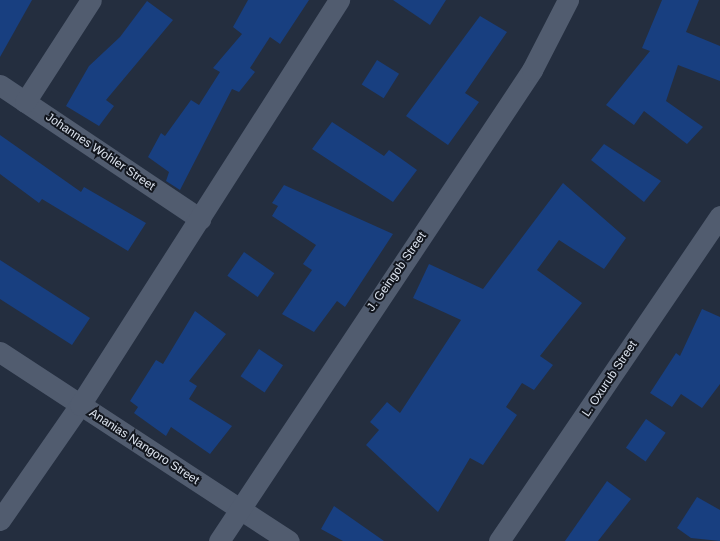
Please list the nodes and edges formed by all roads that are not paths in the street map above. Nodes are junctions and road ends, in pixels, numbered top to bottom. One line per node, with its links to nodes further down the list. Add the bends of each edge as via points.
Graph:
1 (91, 0): 5 (street)
2 (339, 0): 7 (street)
3 (568, 0): 10 (street, J. Geingob Street, via 532,70)
4 (0, 85): 5 (street, Johannes Wohler Street)
5 (24, 102): 7 (street, Johannes Wohler Street)
6 (720, 216): 14 (street, L. Oxurub Street)
7 (200, 219): 9 (street)
8 (0, 352): 9 (street, Ananias Nangoro Street)
9 (80, 405): 10 (street, Ananias Nangoro Street); 11 (street)
10 (241, 510): 12 (street, J. Geingob Street); 13 (street, Ananias Nangoro Street)
11 (0, 520)
12 (219, 541)
13 (289, 541)
14 (499, 541)

